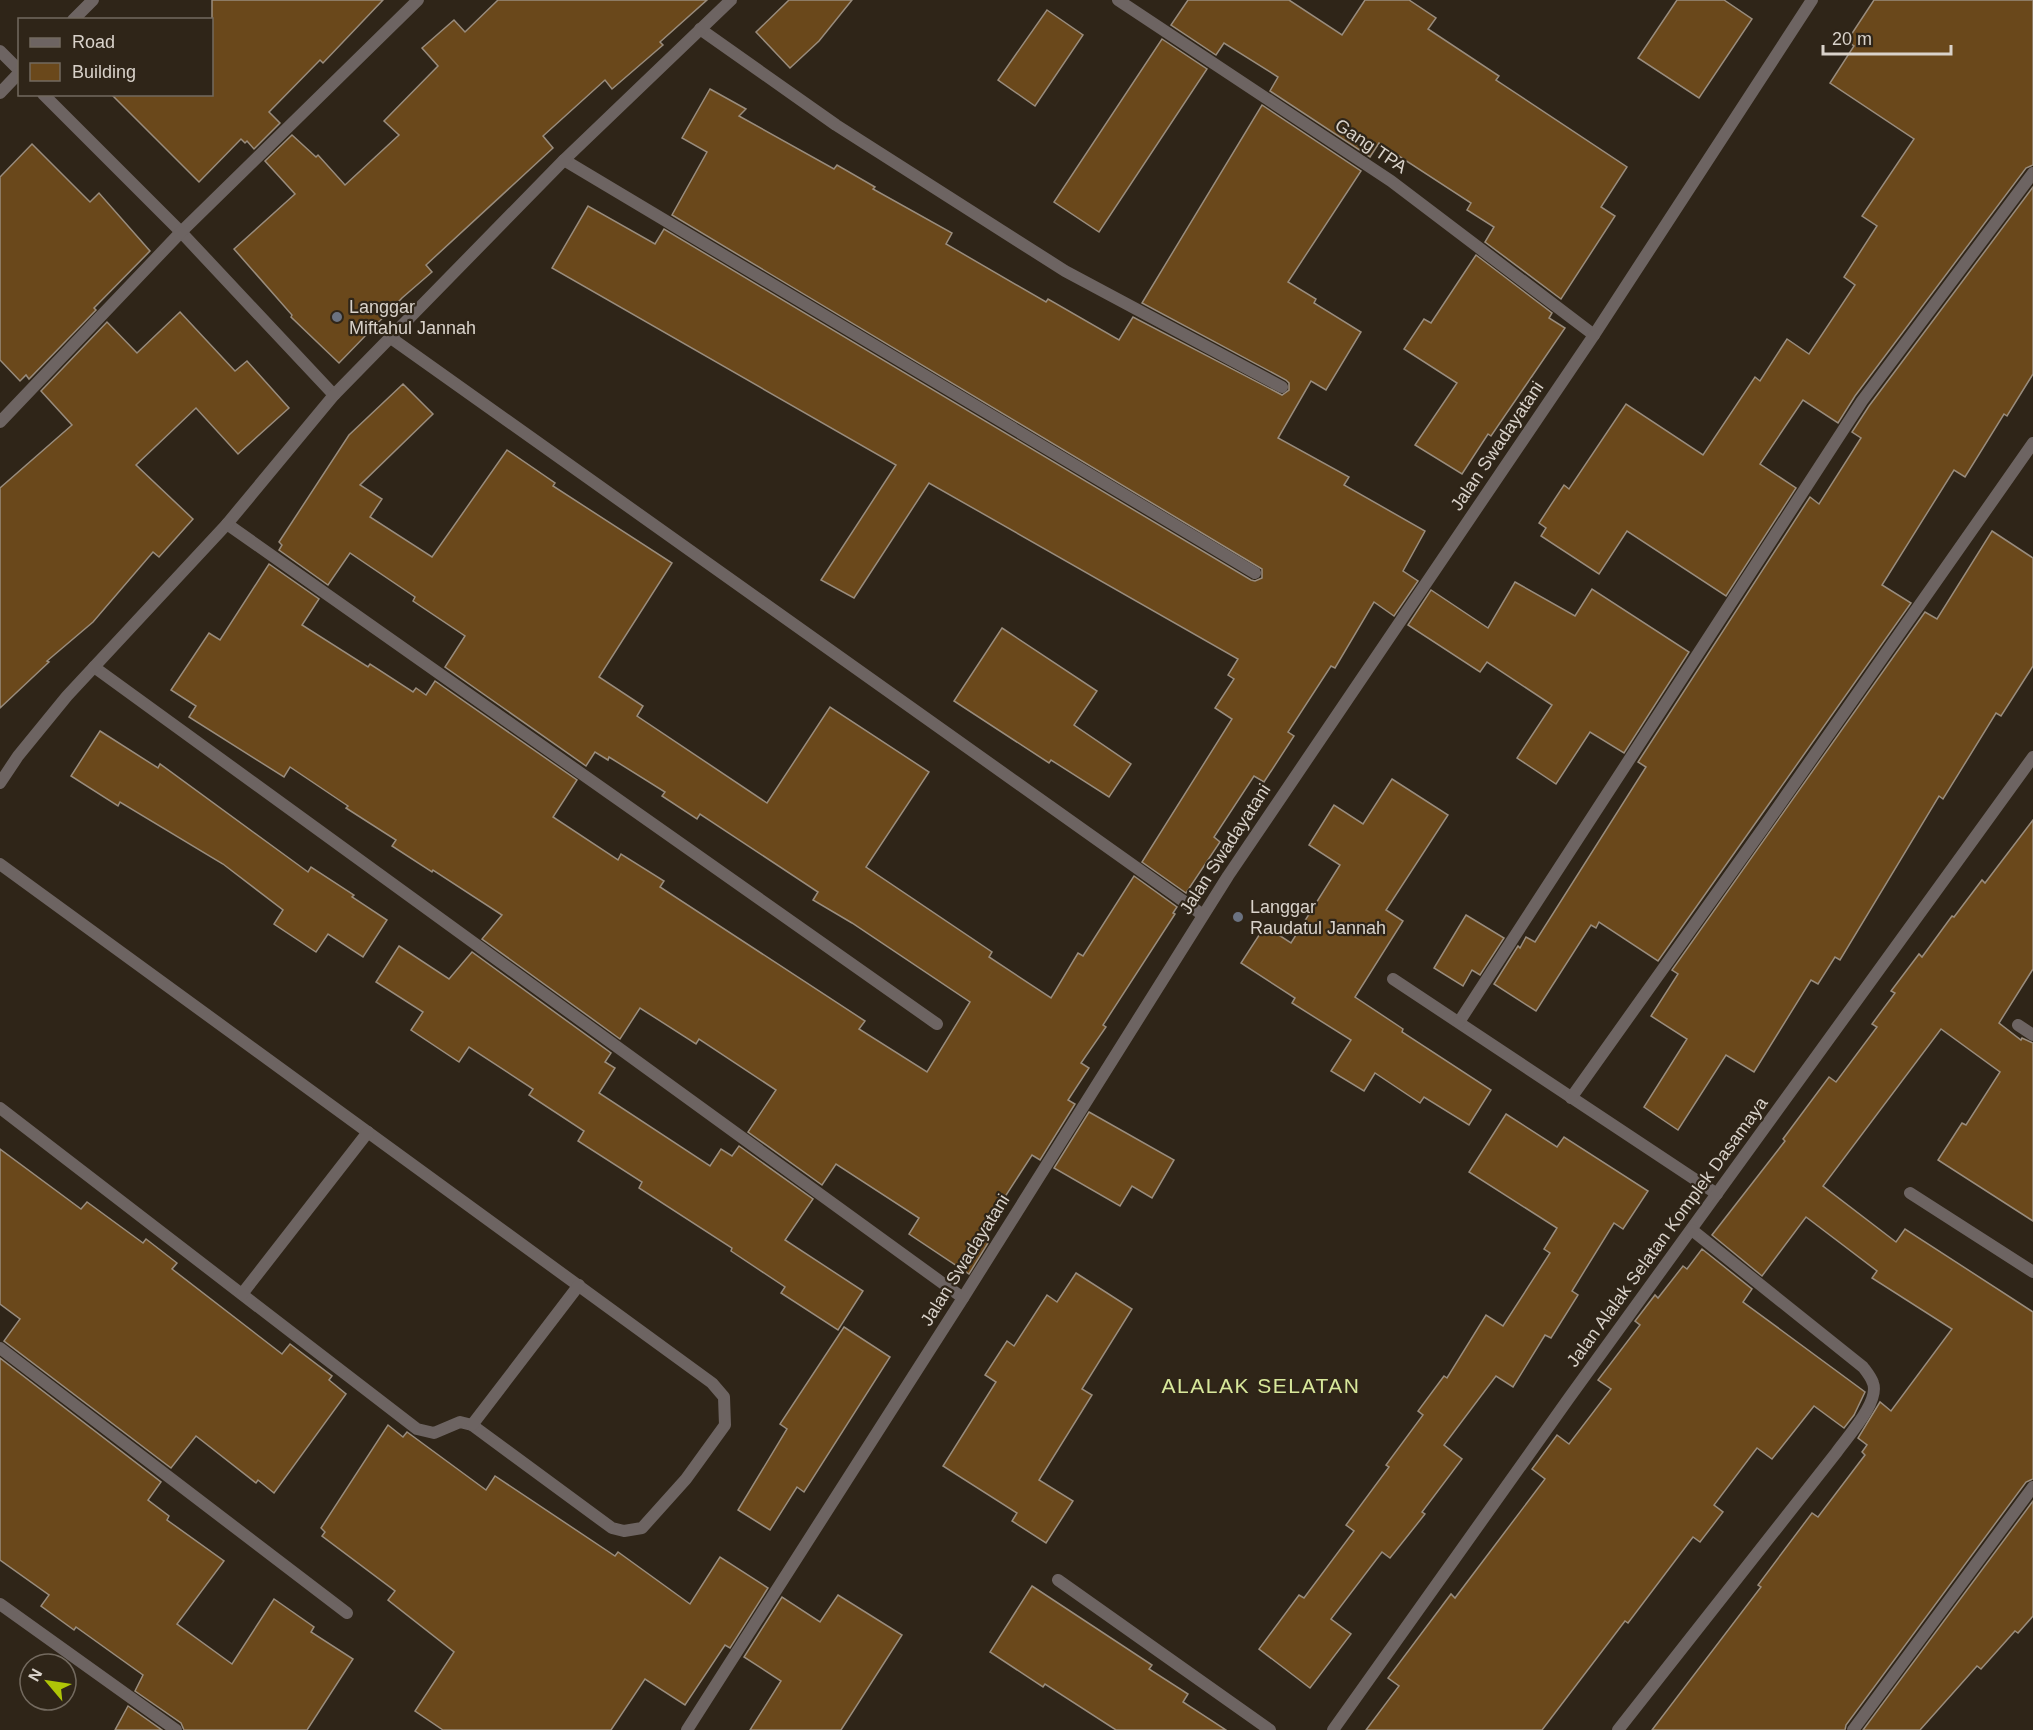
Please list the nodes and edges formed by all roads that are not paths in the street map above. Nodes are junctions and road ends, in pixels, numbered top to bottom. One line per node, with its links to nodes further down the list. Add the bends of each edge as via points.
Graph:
1 (93, 0): 6 (street)
2 (417, 0): 15 (street)
3 (730, 0): 7 (street)
4 (1119, 0): 16 (street, Gang TPA, via 1391,181)
5 (1812, 0): 16 (street, Jalan Swadayatani)
6 (75, 18)
7 (700, 28): 13 (street); 18 (street, via 836,125 1065,271)
8 (0, 51): 9 (street)
9 (18, 69)
10 (18, 73): 11 (street)
11 (0, 93)
12 (45, 96): 15 (street)
13 (564, 160): 17 (street); 23 (street)
14 (2033, 173): 30 (street, via 1862,401)
15 (181, 232): 19 (street); 20 (street)
16 (1594, 335): 28 (street, Jalan Swadayatani)
17 (391, 338): 19 (street); 28 (street)
18 (1282, 387)
19 (334, 395): 22 (street)
20 (0, 422)
21 (2033, 443): 34 (street)
22 (227, 524): 24 (street); 31 (street)
23 (1255, 573)
24 (94, 667): 26 (street, via 18,756); 43 (street)
25 (2033, 757): 38 (street, Jalan Alalak Selatan Komplek Dasamaya)
26 (0, 783)
27 (0, 864): 36 (street)
28 (1203, 915): 43 (street, Jalan Swadayatani)
29 (1393, 979): 30 (street)
30 (1459, 1022): 34 (street)
31 (937, 1024)
32 (2018, 1025): 33 (street)
33 (2033, 1035)
34 (1571, 1098): 38 (street)
35 (0, 1108): 42 (street)
36 (368, 1132): 41 (street); 42 (street)
37 (1910, 1193): 40 (street)
38 (1717, 1194): 39 (street, Jalan Alalak Selatan Komplek Dasamaya)
39 (1692, 1230): 53 (street, Jalan Alalak Selatan Komplek Dasamaya); 54 (street, via 1863,1366 1873,1383 1874,1395 1836,1453)
40 (2033, 1272)
41 (579, 1286): 45 (street); 45 (street, via 712,1383 724,1397 725,1425 686,1479 642,1528 612,1528)
42 (242, 1294): 45 (street, via 417,1429 434,1433 460,1422)
43 (963, 1298): 51 (street, Jalan Swadayatani)
44 (0, 1348): 49 (street)
45 (472, 1425)
46 (2033, 1487): 55 (street)
47 (1058, 1580): 52 (street)
48 (0, 1604): 50 (street)
49 (347, 1613)
50 (176, 1730)
51 (687, 1730)
52 (1270, 1730)
53 (1333, 1730)
54 (1618, 1730)
55 (1853, 1730)

